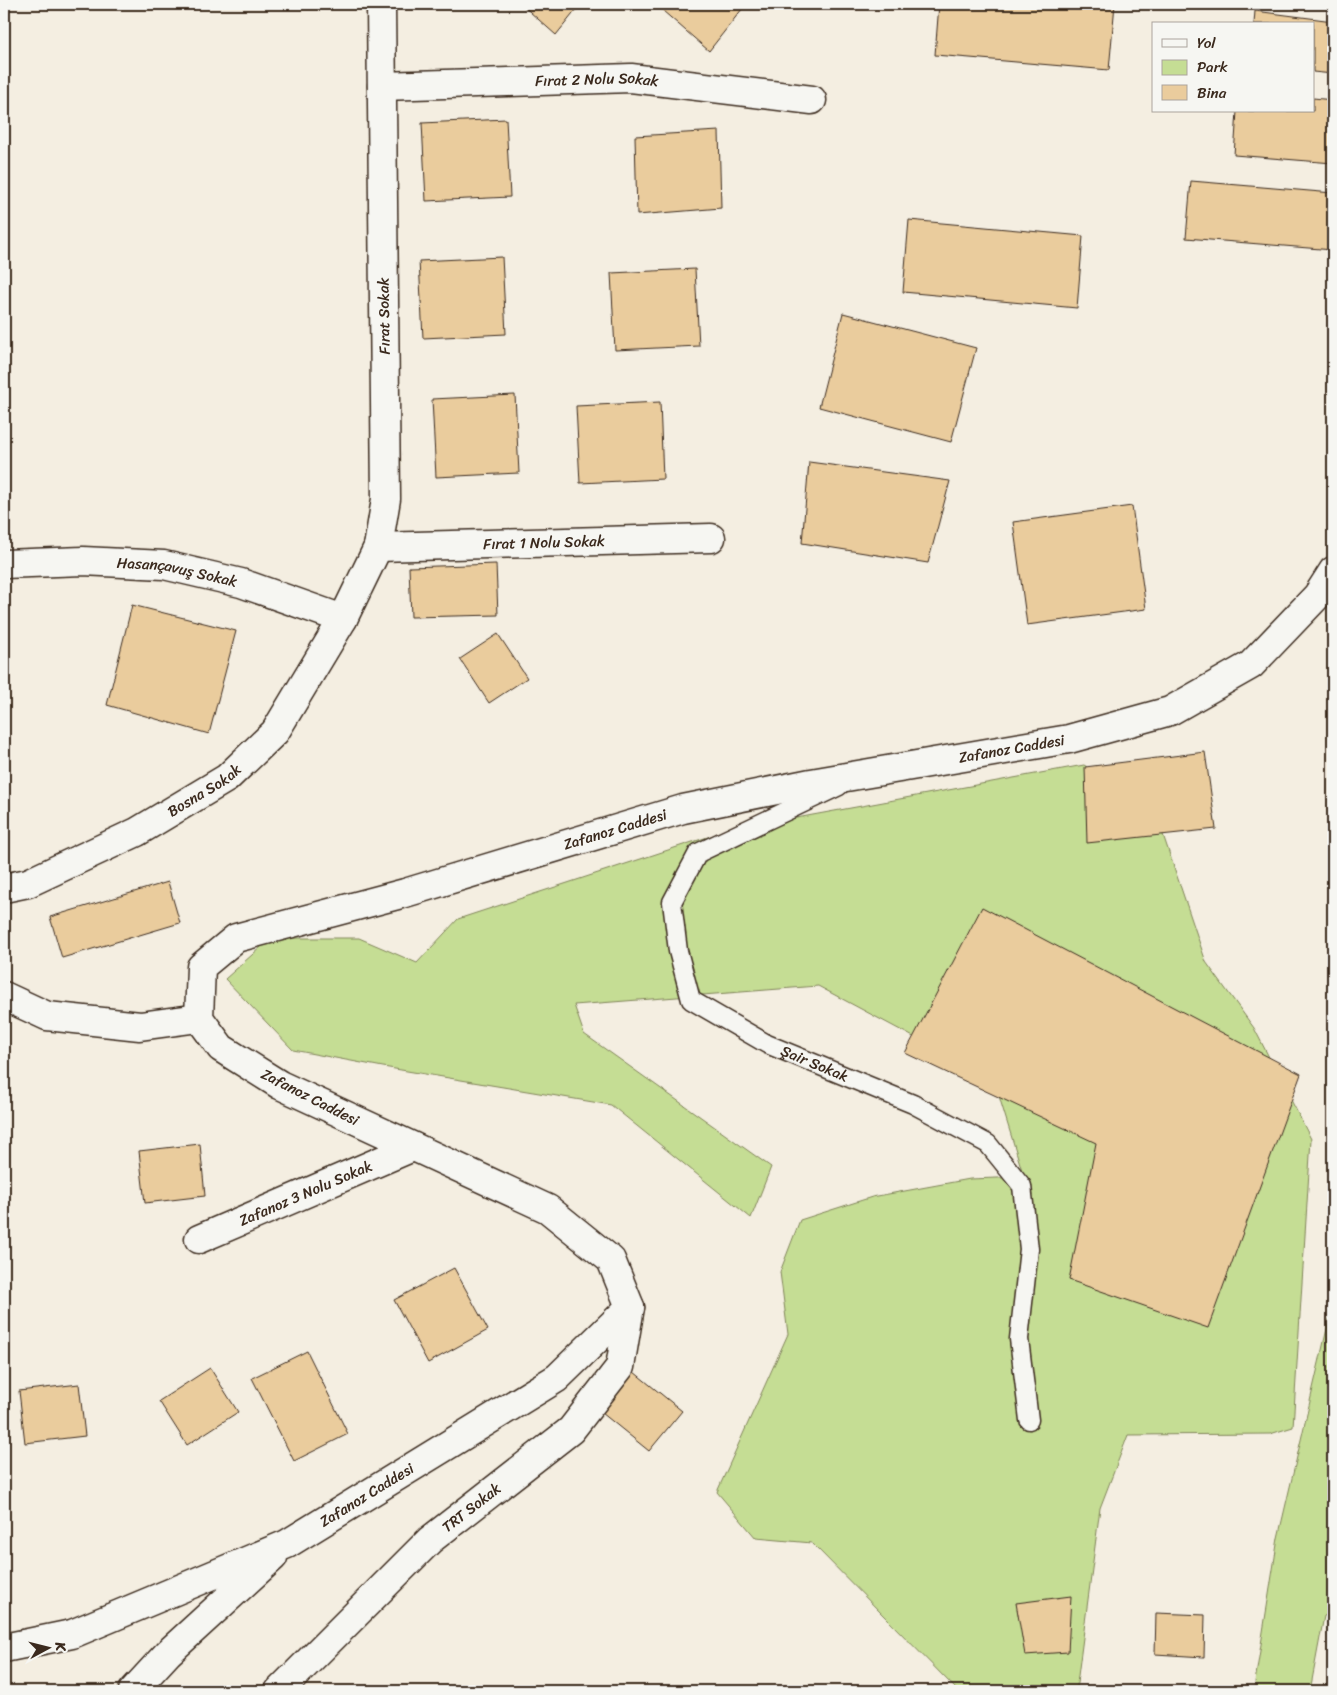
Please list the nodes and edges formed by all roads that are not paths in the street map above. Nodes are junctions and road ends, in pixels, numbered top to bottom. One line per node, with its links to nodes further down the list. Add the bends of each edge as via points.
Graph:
1 (381, 4): 2 (street, Fırat Sokak)
2 (382, 86): 3 (street, Fırat 2 Nolu Sokak, via 631,78); 5 (street, Fırat Sokak, via 386,499)
3 (812, 100)
4 (711, 538): 5 (street, Fırat 1 Nolu Sokak)
5 (378, 547): 8 (street, Fırat Sokak)
6 (4, 564): 8 (street, Hasançavuş Sokak, via 83,561 164,565 241,583)
7 (1333, 571): 9 (street, Zafanoz Caddesi, via 1317,596 1250,665 1170,711 1069,739)
8 (343, 619): 10 (street, Bosna Sokak, via 276,732 227,778 137,832 28,884)
9 (865, 774): 12 (street, Zafanoz Caddesi, via 683,809 405,893 236,938 201,967); 16 (lane, Şair Sokak, via 698,853 672,902 678,951 691,1000 767,1044 913,1104 988,1144 1022,1186 1030,1249 1020,1339)
10 (4, 888)
11 (4, 996): 12 (street, via 47,1016 140,1026)
12 (199, 1018): 13 (street, Zafanoz Caddesi, via 221,1048 280,1085)
13 (413, 1147): 14 (street, Zafanoz 3 Nolu Sokak); 15 (street, Zafanoz Caddesi, via 548,1209 610,1260)
14 (199, 1238)
15 (630, 1307): 17 (street, Zafanoz Caddesi, via 557,1378); 20 (street, TRT Sokak, via 620,1367 571,1430 430,1540)
16 (1029, 1420)
17 (287, 1544): 18 (street, Zafanoz Caddesi, via 72,1634); 19 (street, via 168,1653)
18 (4, 1648)
19 (133, 1691)
20 (279, 1691)

